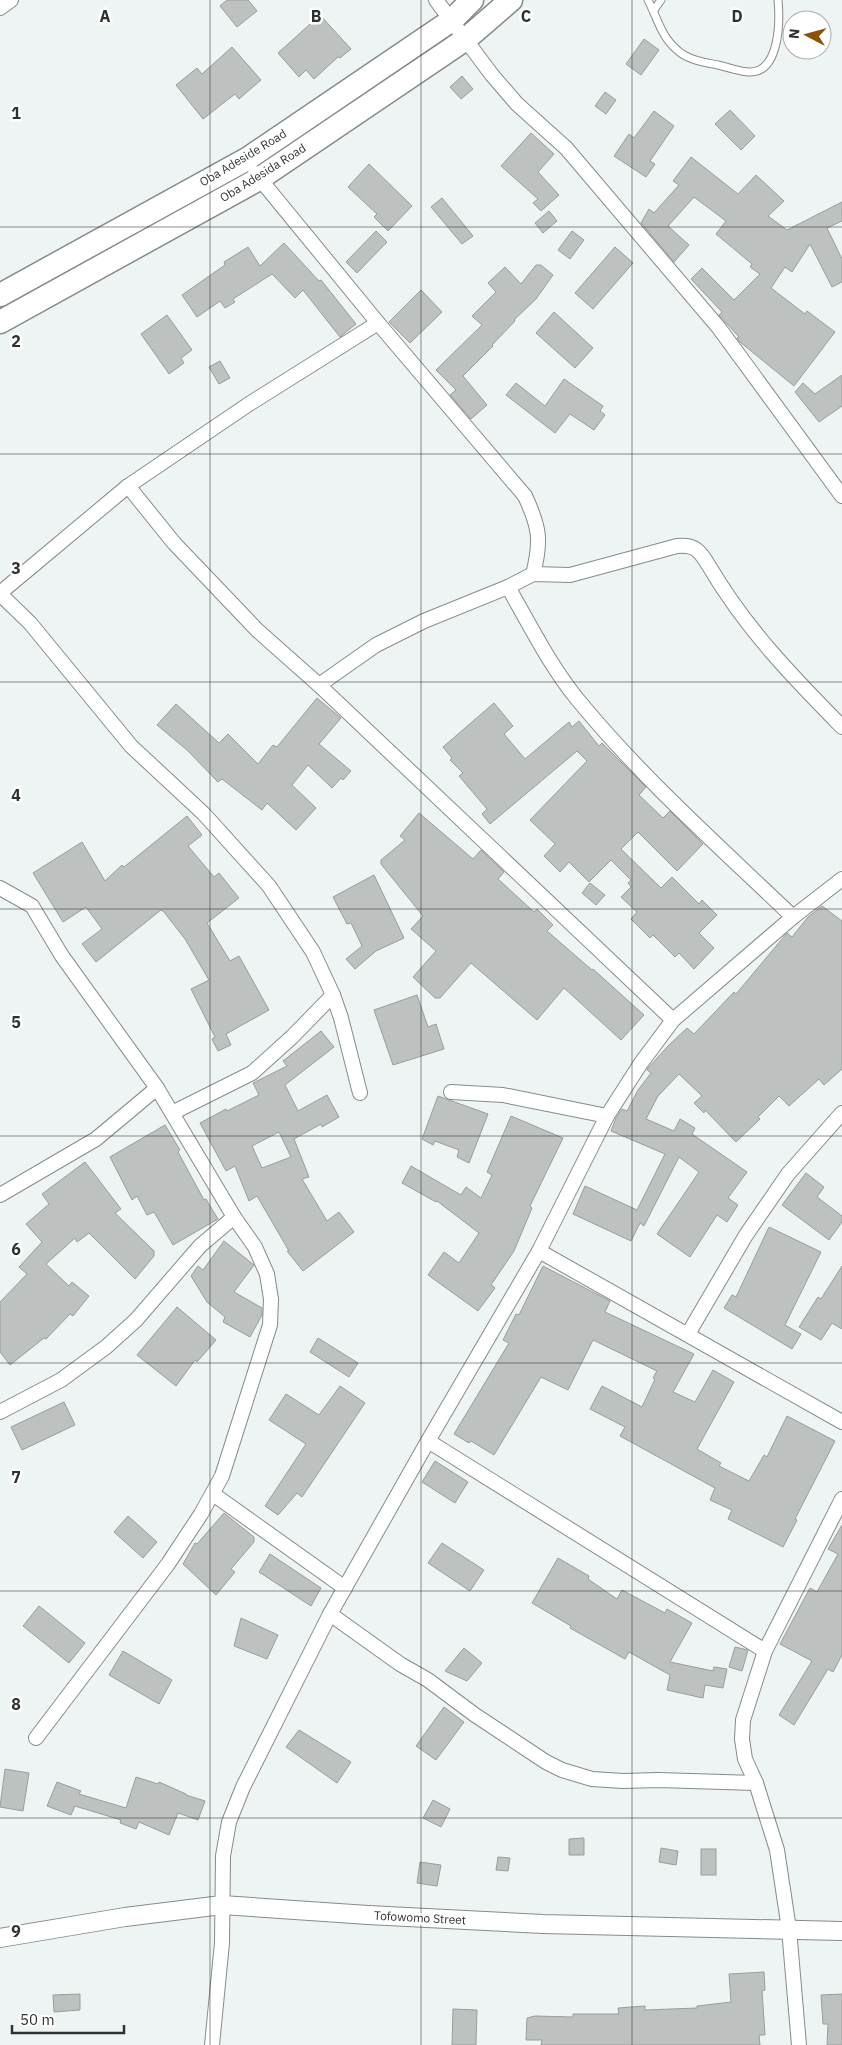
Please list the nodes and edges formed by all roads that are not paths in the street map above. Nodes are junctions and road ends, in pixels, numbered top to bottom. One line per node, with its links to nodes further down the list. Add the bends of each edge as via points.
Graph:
1 (11, 0): 8 (street)
2 (436, 0): 10 (street)
3 (472, 0): 10 (main road, Oba Adeside Road)
4 (511, 0): 11 (main road, Oba Adesida Road)
5 (648, 0): 9 (lane)
6 (661, 0): 9 (lane)
7 (778, 0): 9 (lane, via 778,36 771,57 762,68 747,72 689,58 676,50 668,41)
8 (0, 8)
9 (654, 10)
10 (452, 20): 11 (street); 12 (main road, Oba Adeside Road)
11 (466, 39): 13 (main road, Oba Adesida Road); 18 (street, via 517,104 566,148 719,328)
12 (247, 159): 13 (street); 14 (main road, Oba Adeside Road)
13 (259, 179): 15 (main road, Oba Adesida Road); 16 (street)
14 (0, 295)
15 (0, 322)
16 (378, 323): 17 (street, via 249,404); 19 (street, via 525,496 536,520 539,550)
17 (128, 486): 21 (street); 22 (street, via 209,581 257,630)
18 (842, 496)
19 (533, 574): 20 (street); 23 (street, via 570,575 688,545 701,553 746,623 781,665)
20 (508, 587): 22 (street, via 424,621 376,645); 26 (street, via 554,667 577,699 653,783)
21 (0, 593): 27 (street, via 30,623 131,746 204,814 269,886 314,952)
22 (319, 685): 28 (street)
23 (842, 727)
24 (842, 879): 26 (street)
25 (0, 888): 29 (street, via 32,906 62,956)
26 (793, 917): 28 (street)
27 (333, 995): 31 (street); 32 (street, via 252,1073)
28 (673, 1020): 34 (street)
29 (157, 1088): 32 (street); 35 (street, via 96,1139)
30 (451, 1092): 34 (street, via 503,1095)
31 (360, 1093)
32 (172, 1113): 36 (street)
33 (842, 1113): 38 (street, via 782,1182 746,1235)
34 (607, 1116): 37 (street)
35 (0, 1195)
36 (234, 1217): 39 (street, via 200,1246 136,1320 106,1347 61,1380); 42 (street, via 255,1247 267,1274 271,1299 270,1325 222,1476)
37 (540, 1251): 38 (street); 41 (street)
38 (688, 1334): 40 (street)
39 (0, 1412)
40 (842, 1422)
41 (428, 1441): 44 (street); 46 (street)
42 (213, 1494): 44 (street); 47 (street, via 168,1564)
43 (842, 1499): 46 (street)
44 (345, 1588): 45 (street)
45 (330, 1614): 48 (street, via 475,1715 562,1770 592,1779); 49 (street, via 242,1787 229,1822 223,1856)
46 (765, 1651): 48 (street, via 743,1720 745,1759)
47 (36, 1738)
48 (756, 1783): 50 (street, via 777,1850)
49 (222, 1905): 50 (street, Tofowomo Street, via 543,1924); 52 (street, Tofowomo Street); 53 (street, via 222,1943)
50 (789, 1929): 51 (street, Tofowomo Street); 54 (street)
51 (842, 1931)
52 (0, 1938)
53 (212, 2045)
54 (799, 2045)

